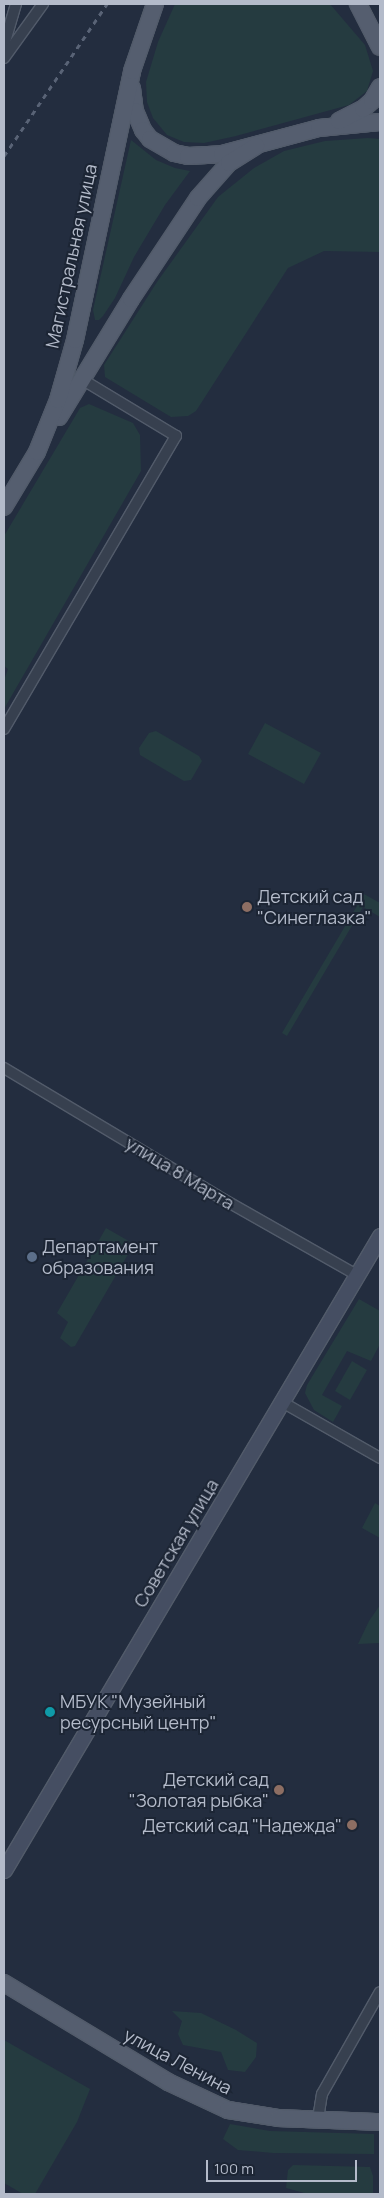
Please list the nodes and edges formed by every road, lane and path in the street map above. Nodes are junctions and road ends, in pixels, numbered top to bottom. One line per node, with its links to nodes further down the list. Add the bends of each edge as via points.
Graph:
1 (16, 4): 7 (street)
2 (43, 4): 9 (street)
3 (155, 4): 10 (main road, Магистральная улица)
4 (358, 4): 5 (main road); 6 (main road); 8 (main road)
5 (380, 19)
6 (380, 28)
7 (4, 45)
8 (380, 46)
9 (4, 58)
10 (132, 71): 14 (main road, via 138,121 150,140 161,147 174,153 205,156); 16 (main road, Магистральная улица, via 75,340 58,400)
11 (380, 87): 13 (main road, via 363,109)
12 (380, 122): 13 (main road)
13 (319, 128): 14 (main road)
14 (256, 146): 15 (main road, via 229,163 198,198 131,299)
15 (83, 380): 16 (main road); 18 (street, via 176,436)
16 (37, 452): 17 (main road, Магистральная улица)
17 (4, 507)
18 (4, 729)
19 (4, 1068): 21 (street, улица 8 Марта)
20 (380, 1236): 21 (main road, Советская улица)
21 (357, 1275): 22 (main road, Советская улица)
22 (282, 1402): 23 (street); 24 (main road, Советская улица)
23 (380, 1458)
24 (4, 1870)
25 (4, 1984): 27 (main road, улица Ленина, via 168,2082 210,2103 244,2114)
26 (380, 1992): 27 (street, via 322,2094)
27 (318, 2120): 28 (main road, улица Ленина)
28 (380, 2122)

